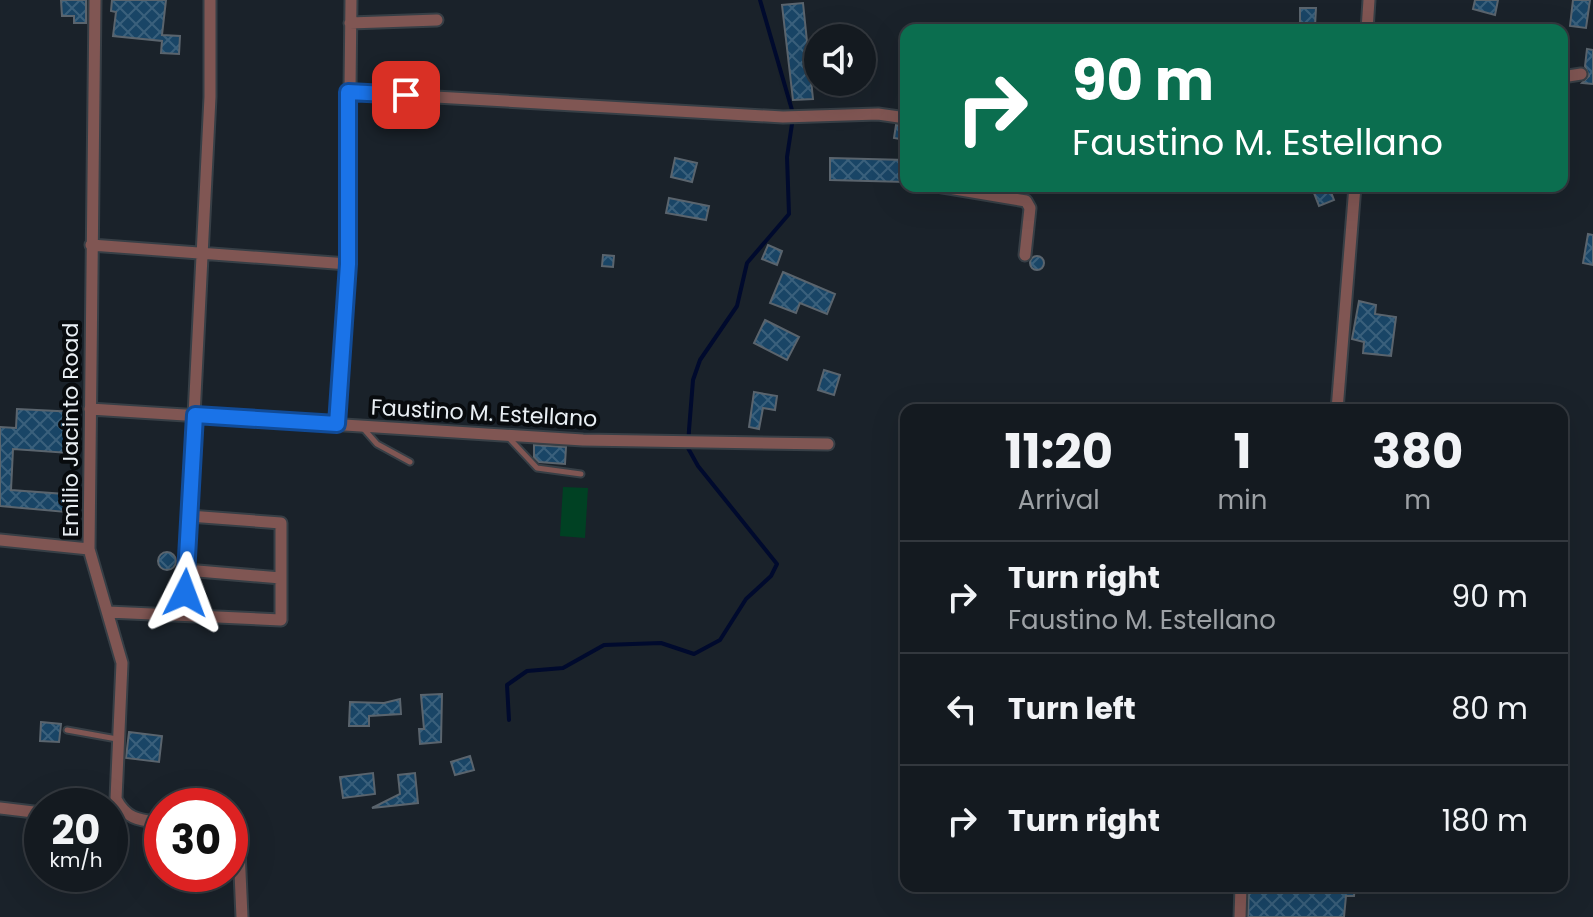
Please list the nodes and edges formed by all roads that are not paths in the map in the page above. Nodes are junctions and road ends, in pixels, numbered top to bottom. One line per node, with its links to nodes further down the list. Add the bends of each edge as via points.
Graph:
1 (95, 0): 14 (street, Emilio Jacinto Road)
2 (210, 0): 15 (street)
3 (351, 0): 6 (street)
4 (1369, 0): 7 (street)
5 (437, 20): 6 (street)
6 (350, 23): 10 (street)
7 (1367, 24)
8 (1581, 74): 9 (street)
9 (1568, 76)
10 (348, 92): 11 (street, via 783,117); 17 (street)
11 (900, 117)
12 (973, 192): 16 (street, via 1026,201 1030,208)
13 (1355, 192): 18 (street)
14 (91, 245): 15 (street); 19 (street, Emilio Jacinto Road)
15 (200, 253): 17 (street); 20 (street)
16 (1025, 255)
17 (348, 264): 21 (street)
18 (1337, 404)
19 (90, 409): 20 (street, Faustino M. Estellano); 29 (street, Emilio Jacinto Road)
20 (195, 415): 21 (street, Faustino M. Estellano); 27 (street)
21 (337, 424): 22 (street, Faustino M. Estellano)
22 (362, 426): 23 (street, Faustino M. Estellano); 25 (lane, via 377,444)
23 (507, 435): 24 (street, Faustino M. Estellano); 26 (lane, via 537,468)
24 (828, 444)
25 (410, 462)
26 (581, 474)
27 (189, 516): 30 (street); 31 (street, via 281,523)
28 (0, 540): 29 (street)
29 (89, 549): 32 (street, Emilio Jacinto Road)
30 (186, 570): 31 (street); 33 (street)
31 (281, 578): 33 (street, via 281,620)
32 (108, 612): 33 (street); 35 (street, Emilio Jacinto Road, via 122,663)
33 (184, 615)
34 (67, 730): 35 (lane)
35 (118, 739): 36 (street, Emilio Jacinto Road)
36 (115, 788)
37 (0, 808): 38 (street)
38 (24, 811)
39 (241, 892): 41 (street)
40 (1241, 892): 42 (street)
41 (242, 917)
42 (1240, 917)

